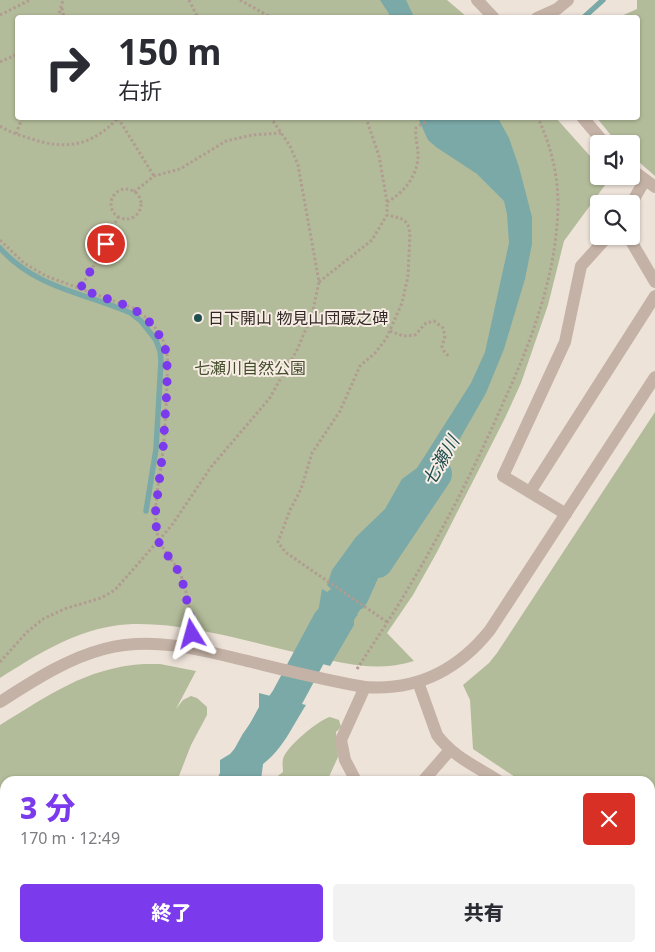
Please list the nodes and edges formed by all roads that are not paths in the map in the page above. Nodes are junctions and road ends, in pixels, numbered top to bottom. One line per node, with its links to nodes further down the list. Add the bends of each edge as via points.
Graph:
1 (477, 0): 3 (street)
2 (568, 0): 4 (street)
3 (491, 15)
4 (543, 15)
5 (585, 120): 6 (street)
6 (597, 135)
7 (640, 176): 8 (street)
8 (650, 184): 9 (street)
9 (640, 195)
10 (600, 245): 15 (street, via 582,266 565,342 503,476)
11 (633, 245): 12 (street)
12 (655, 282)
13 (655, 296): 15 (street)
14 (655, 377): 16 (street)
15 (530, 492): 16 (street)
16 (566, 514): 17 (street, via 477,646 455,665)
17 (418, 682): 18 (street); 20 (street, via 437,735)
18 (366, 687): 19 (street, via 209,652 146,643 104,648 64,664); 21 (street, via 341,740 345,760)
19 (0, 702)
20 (450, 750): 22 (street); 23 (street)
21 (353, 776)
22 (427, 776)
23 (491, 776)

